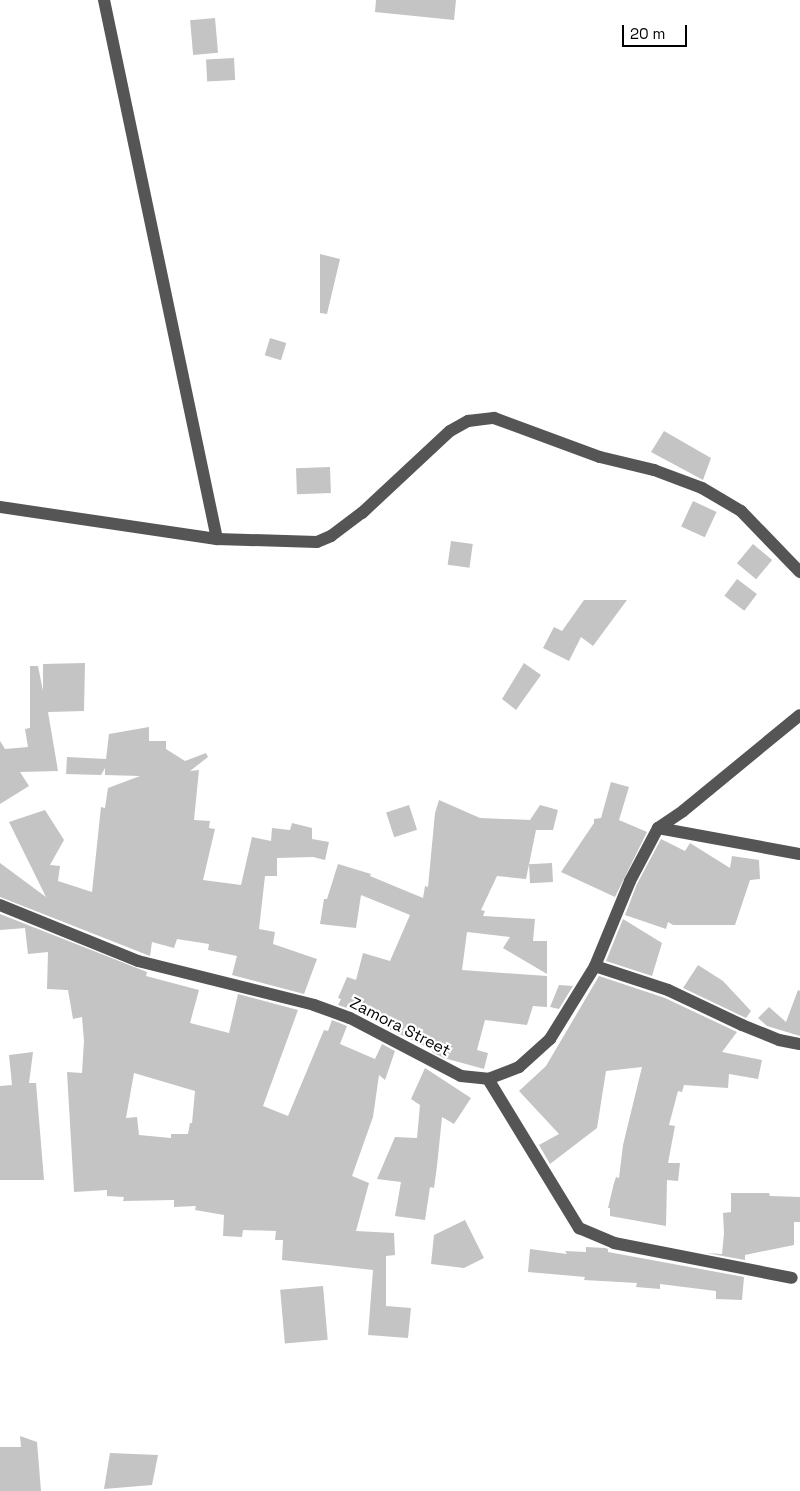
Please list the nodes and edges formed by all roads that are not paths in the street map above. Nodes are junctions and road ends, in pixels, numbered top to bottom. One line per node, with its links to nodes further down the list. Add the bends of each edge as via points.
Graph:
1 (104, 0): 3 (street)
2 (0, 507): 3 (street)
3 (217, 540): 4 (street, via 317,542 331,536 362,513 450,432 468,421 494,418 600,457 654,470 702,488 741,511)
4 (800, 572)
5 (800, 715): 6 (street)
6 (658, 828): 7 (street); 9 (street, Zamora Street, via 630,881)
7 (800, 854)
8 (0, 905): 11 (street, Zamora Street, via 138,960 314,1005 350,1018 461,1076)
9 (595, 966): 10 (street, via 668,990 779,1040); 11 (street, Zamora Street, via 550,1039 519,1067)
10 (800, 1044)
11 (488, 1079): 12 (street, via 579,1228 614,1243)
12 (792, 1278)

